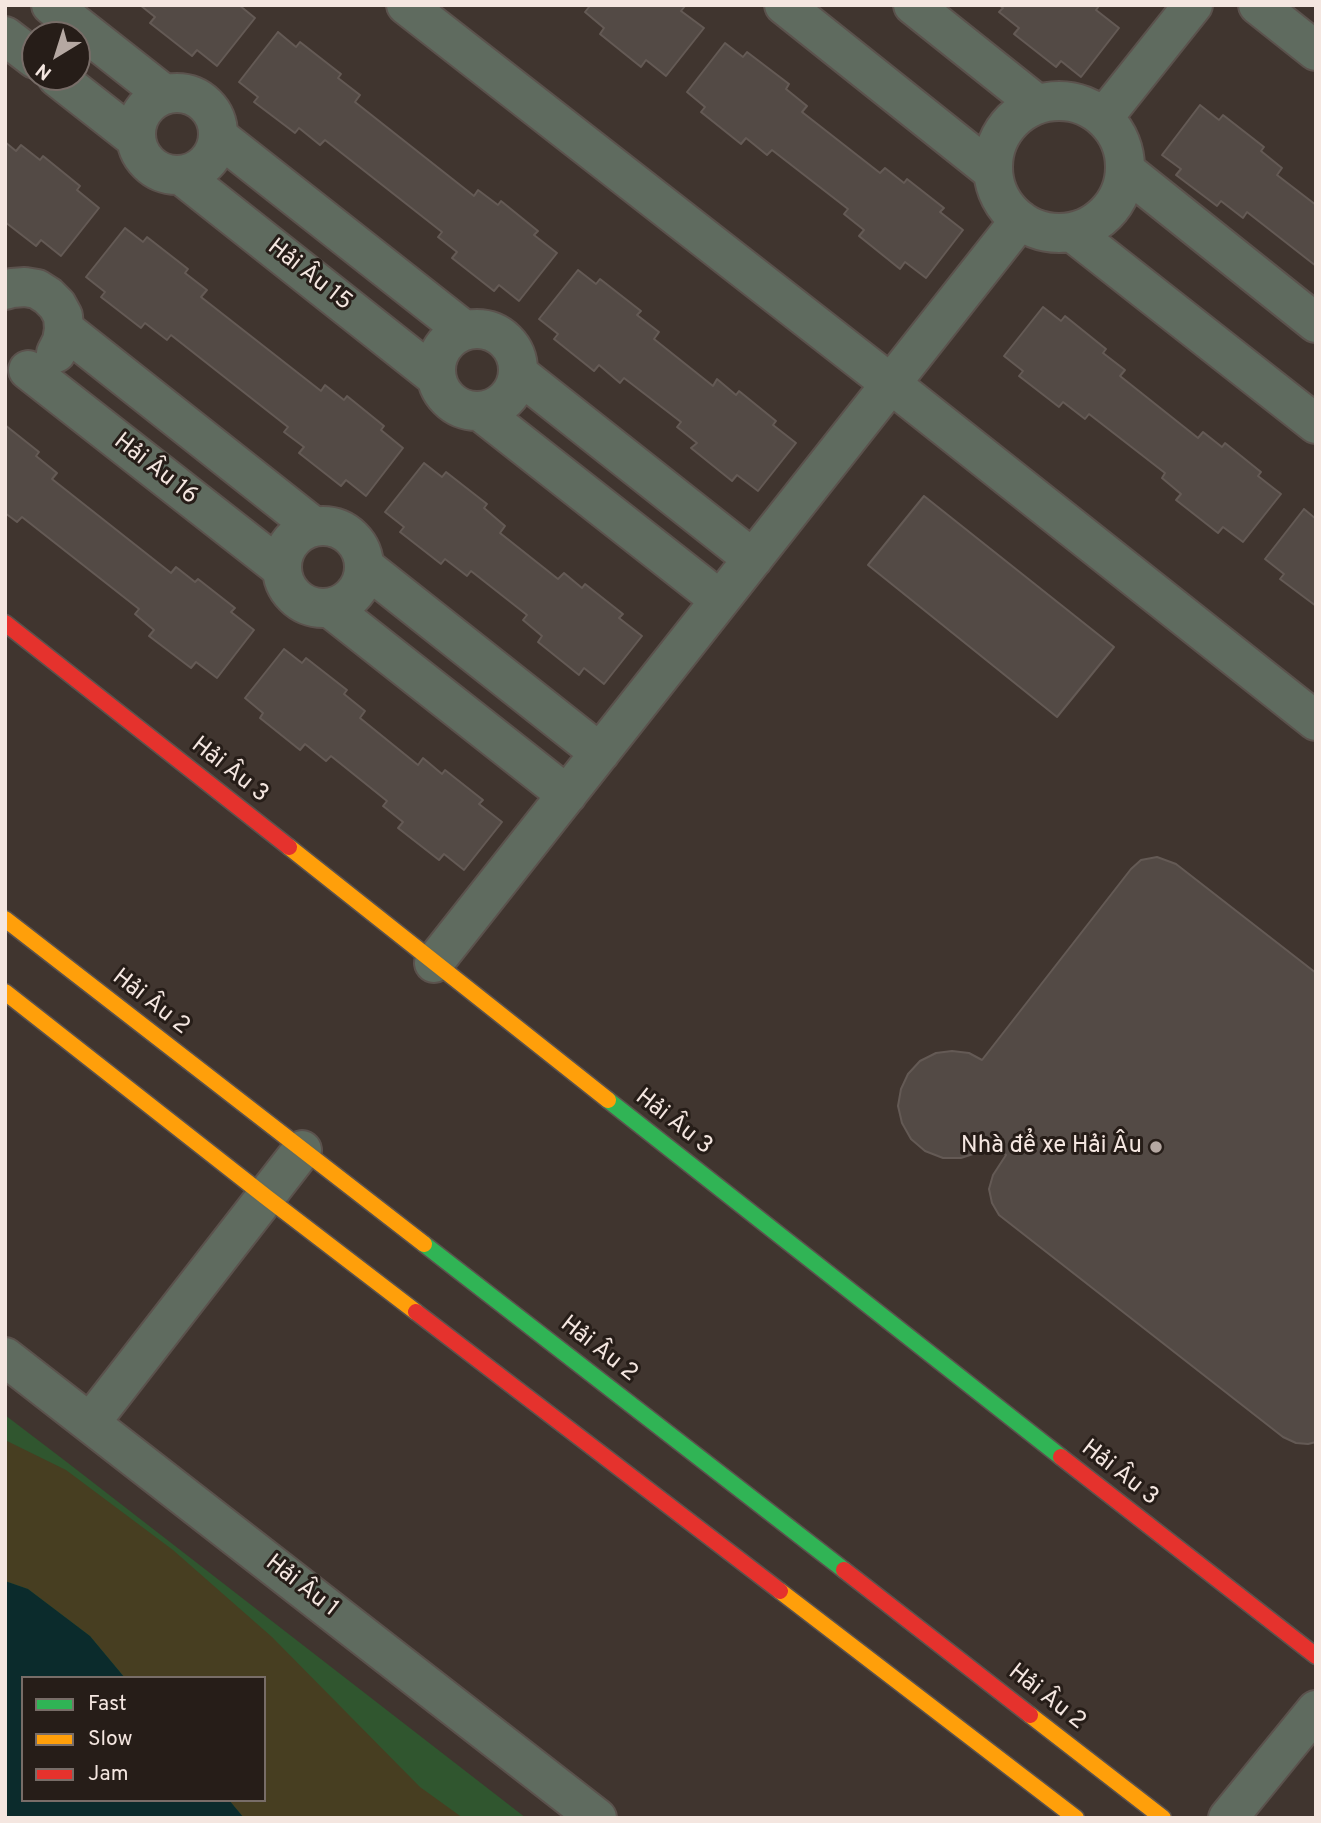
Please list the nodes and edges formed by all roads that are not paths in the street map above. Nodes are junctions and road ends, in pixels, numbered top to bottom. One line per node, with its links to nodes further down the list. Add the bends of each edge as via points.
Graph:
1 (51, 5): 11 (street)
2 (407, 5): 28 (street)
3 (784, 5): 16 (street)
4 (913, 5): 12 (street)
5 (1193, 5): 13 (street)
6 (1258, 5): 9 (street)
7 (5, 36): 8 (street)
8 (21, 48)
9 (1316, 51)
10 (75, 91): 15 (street, Hải Âu 15)
11 (164, 94): 14 (street, via 191,94 203,101 212,111); 15 (street, via 142,111)
12 (1037, 103): 13 (street, via 1059,100 1080,104); 16 (street, via 1018,113 1004,130 994,149)
13 (1104, 118): 17 (street, via 1123,149)
14 (219, 137): 18 (street, via 203,167); 24 (street)
15 (136, 139): 18 (street, Hải Âu 15, via 151,166)
16 (992, 171): 19 (street, via 998,193)
17 (1126, 171): 20 (street, via 1110,210); 22 (street)
18 (181, 175): 27 (street, Hải Âu 15)
19 (1020, 220): 20 (street, via 1049,232); 28 (street)
20 (1072, 232): 30 (street)
21 (7, 287): 23 (street, via 25,286 48,296 63,316)
22 (1316, 323)
23 (64, 329): 25 (street, Hải Âu 16, via 58,351 50,360 39,367); 31 (street)
24 (464, 330): 26 (street, via 478,328 503,337 518,360); 27 (street, via 444,344)
25 (17, 368): 34 (street, Hải Âu 16)
26 (519, 374): 29 (street, via 507,400); 32 (street)
27 (436, 377): 29 (street, Hải Âu 15, via 448,399 468,411)
28 (891, 384): 32 (street); 38 (street)
29 (481, 412): 35 (street, Hải Âu 15)
30 (1316, 424)
31 (313, 526): 33 (street, via 338,527 349,533 358,543); 34 (street, via 289,542)
32 (753, 559): 35 (street)
33 (365, 567): 36 (street, via 359,589 341,605); 39 (street)
34 (282, 569): 36 (street, Hải Âu 16, via 289,591 298,599)
35 (720, 600): 39 (street)
36 (330, 608): 40 (street, Hải Âu 16)
37 (5, 623): 42 (street, Hải Âu 3)
38 (1316, 721)
39 (600, 753): 40 (street)
40 (567, 794): 42 (street)
41 (5, 919): 44 (street, Hải Âu 2)
42 (434, 963): 48 (street, Hải Âu 3)
43 (5, 992): 45 (street)
44 (302, 1150): 45 (street); 52 (street, Hải Âu 2)
45 (266, 1197): 47 (street); 51 (street)
46 (5, 1357): 47 (street, Hải Âu 1)
47 (90, 1423): 50 (street, Hải Âu 1)
48 (1316, 1656)
49 (1316, 1710): 53 (street)
50 (597, 1818)
51 (1076, 1818)
52 (1163, 1818)
53 (1228, 1818)

